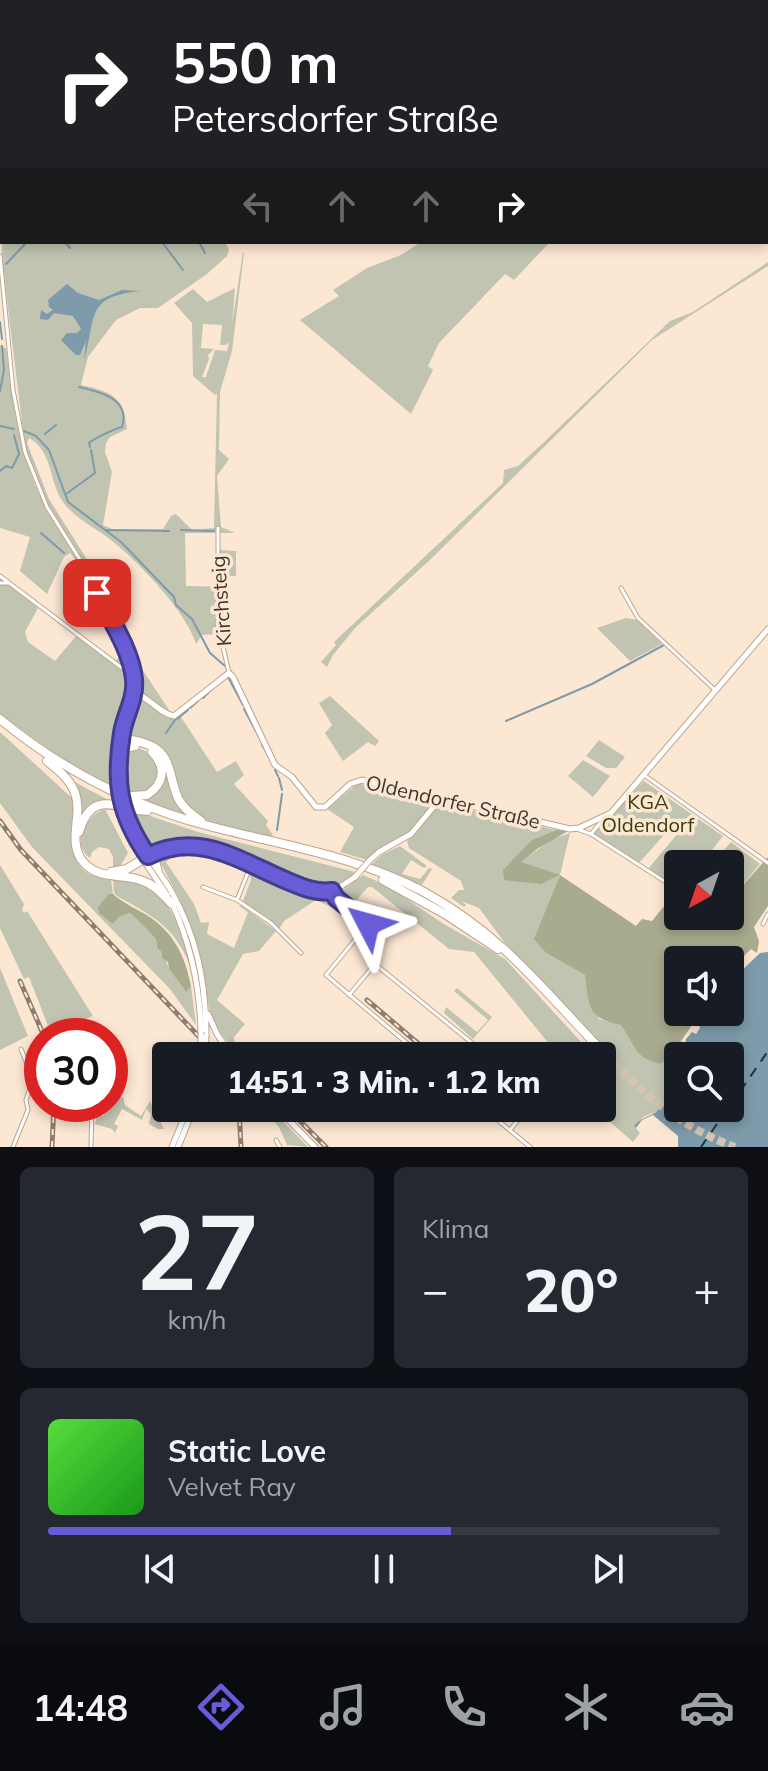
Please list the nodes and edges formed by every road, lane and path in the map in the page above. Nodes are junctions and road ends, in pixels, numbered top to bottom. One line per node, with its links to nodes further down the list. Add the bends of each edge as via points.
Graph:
1 (0, 256): 8 (street, via 14,402 28,461)
2 (218, 528): 9 (street, Kirchsteig, via 218,625)
3 (0, 576): 5 (street)
4 (0, 583): 5 (street)
5 (8, 583): 8 (street, via 122,668)
6 (621, 588): 10 (street, via 638,618)
7 (768, 629): 10 (street)
8 (132, 667): 11 (street)
9 (229, 673): 11 (street, via 174,716); 19 (street, Oldendorfer Straße, via 275,765 316,807 328,805 362,780)
10 (715, 690): 17 (street)
11 (134, 695): 14 (street)
12 (0, 719): 18 (highway, via 56,760)
13 (0, 726): 16 (highway)
14 (121, 739): 15 (highway); 18 (street, via 115,752); 22 (highway, via 149,745 163,755 182,805)
15 (135, 746): 18 (highway, via 122,753); 18 (highway, via 156,755 162,776 147,795 137,797)
16 (47, 761): 20 (highway); 30 (highway, via 76,796 80,857 98,873)
17 (643, 774): 21 (street); 28 (street)
18 (117, 785): 22 (highway, via 169,814); 27 (street, bridge, via 128,835)
19 (441, 798): 23 (street, Oldendorfer Straße); 34 (street, bridge, via 411,834 379,852)
20 (147, 811): 27 (highway, via 104,805 88,814 80,828 81,849 93,866 111,872); 49 (highway, via 391,883 505,954)
21 (606, 816): 23 (street); 24 (street)
22 (209, 826): 50 (highway, via 351,862 425,893 477,925 520,961)
23 (577, 829): 24 (street)
24 (591, 834): 32 (street)
25 (165, 849): 26 (street); 27 (street); 29 (street, via 191,845)
26 (159, 855): 27 (street); 31 (street)
27 (145, 858): 30 (highway, via 130,873); 31 (street); 36 (street)
28 (768, 863)
29 (251, 865): 34 (street, via 308,889); 35 (street)
30 (115, 876): 36 (highway, via 144,881)
31 (163, 878): 41 (street, via 200,963)
32 (664, 881)
33 (203, 887): 35 (street)
34 (332, 891): 40 (street, via 368,924 326,975)
35 (237, 900): 39 (street)
36 (172, 904): 41 (street)
37 (768, 914): 38 (street)
38 (763, 924)
39 (301, 953)
40 (349, 995): 47 (street); 48 (street, via 375,964)
41 (203, 1007): 42 (street); 43 (street); 44 (street)
42 (206, 1020): 43 (street); 44 (street)
43 (204, 1034): 45 (street, bridge)
44 (217, 1034): 46 (street)
45 (204, 1042)
46 (223, 1042)
47 (405, 1042)
48 (471, 1042)
49 (590, 1042)
50 (591, 1042)
51 (21, 1049): 59 (street, via 33,1079)
52 (92, 1122): 60 (street)
53 (186, 1122): 61 (street)
54 (291, 1122): 63 (street)
55 (500, 1122): 57 (street)
56 (517, 1122): 57 (street)
57 (510, 1130): 64 (street)
58 (276, 1140): 62 (street)
59 (13, 1147)
60 (91, 1147)
61 (175, 1147)
62 (280, 1147)
63 (315, 1147)
64 (530, 1147)

